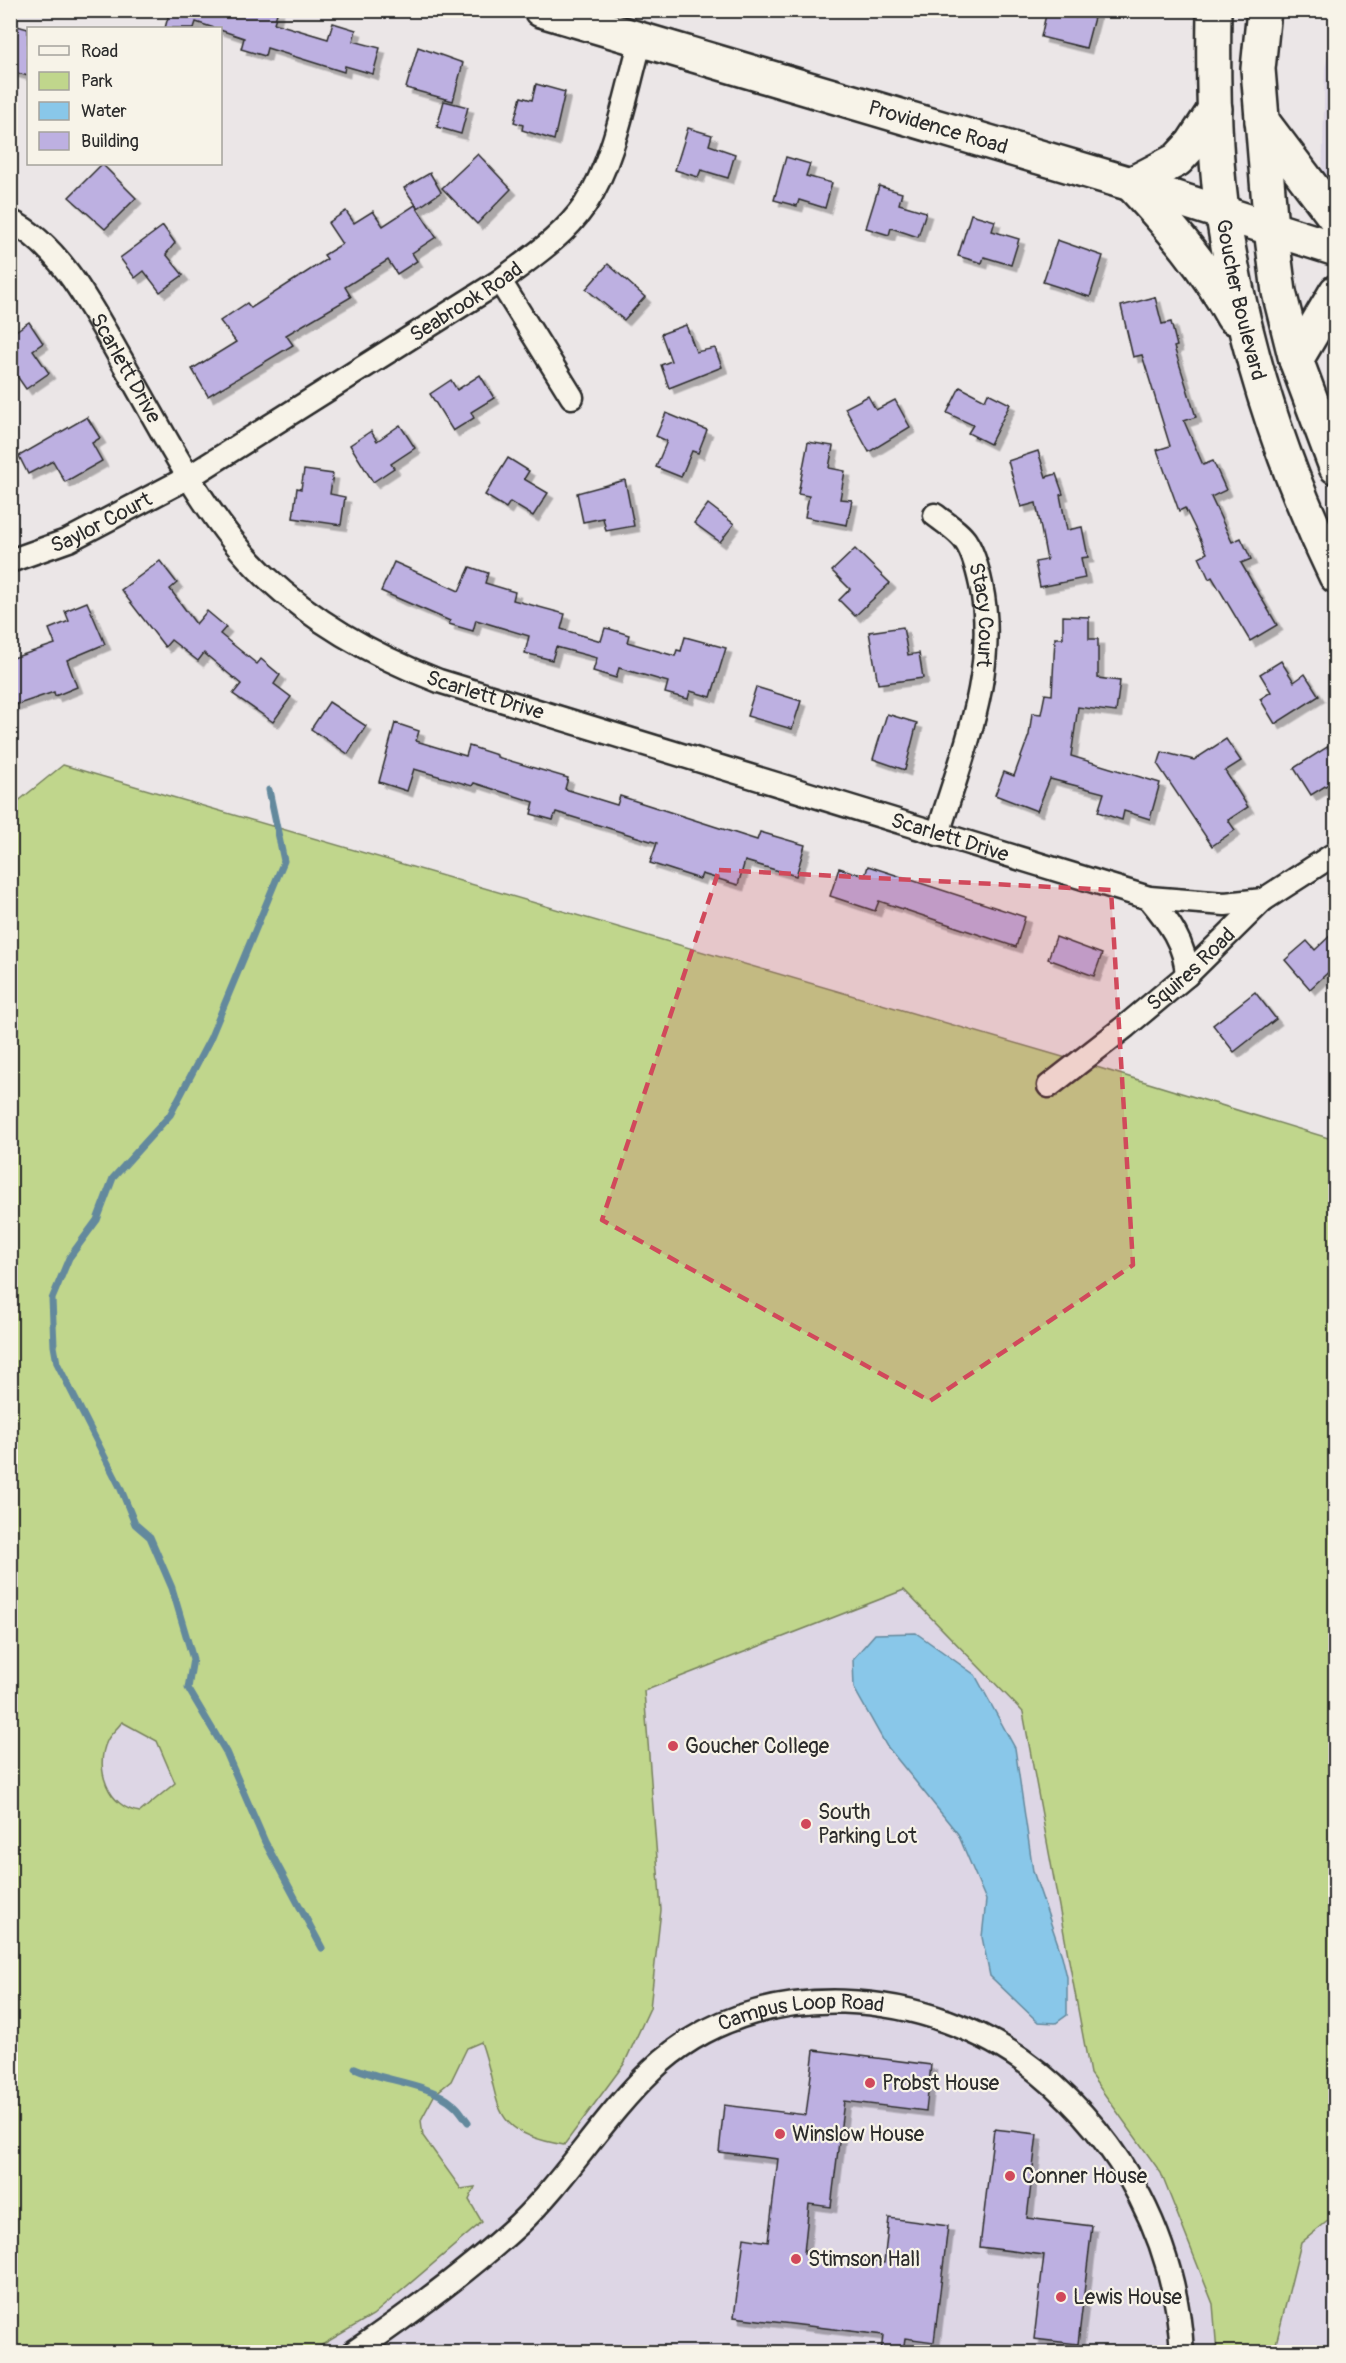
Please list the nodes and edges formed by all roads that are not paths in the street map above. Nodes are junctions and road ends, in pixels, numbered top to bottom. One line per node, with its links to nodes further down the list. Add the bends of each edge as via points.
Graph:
1 (541, 10): 4 (main road, Providence Road)
2 (1214, 10): 5 (main road, Goucher Boulevard)
3 (1264, 10): 6 (main road, Goucher Boulevard, via 1258,69)
4 (641, 40): 7 (main road, Providence Road); 13 (street, Seabrook Road, via 609,152 593,191 569,225)
5 (1215, 109): 7 (main road, via 1177,160); 8 (main road, Goucher Boulevard)
6 (1262, 121): 9 (main road); 11 (main road, Goucher Boulevard)
7 (1131, 184): 8 (main road, Providence Road); 15 (main road, via 1177,233 1216,285)
8 (1222, 213): 11 (main road, Providence Road); 15 (main road, Goucher Boulevard)
9 (1335, 219)
10 (10, 221): 19 (street, Scarlett Drive, via 40,241 88,302)
11 (1271, 229): 12 (main road, Providence Road); 16 (main road, Goucher Boulevard, via 1279,292)
12 (1335, 249)
13 (500, 281): 17 (street); 19 (street, Seabrook Road)
14 (1335, 292): 16 (main road)
15 (1252, 352): 22 (main road, Goucher Boulevard, via 1273,426)
16 (1296, 360): 18 (main road, Goucher Boulevard)
17 (572, 397)
18 (1335, 467)
19 (189, 477): 21 (street, Saylor Court, via 69,540); 23 (street, Scarlett Drive, via 230,536 264,575 328,627 369,651 439,681)
20 (935, 515): 23 (street, Stacy Court, via 966,541 978,573 986,630 985,664 976,708)
21 (10, 561)
22 (1335, 576)
23 (938, 834): 25 (street, Scarlett Drive)
24 (1335, 853): 26 (street, Squires Road)
25 (1149, 898): 26 (street, Scarlett Drive, via 1225,904); 27 (street, via 1180,941)
26 (1263, 900): 27 (street, Squires Road)
27 (1187, 975): 28 (street, Squires Road)
28 (1049, 1086)
29 (354, 2352): 30 (street, Campus Loop Road, via 470,2266 521,2222 635,2088 673,2051 700,2033 750,2014 828,2002 882,2006 943,2019 1004,2048 1057,2088 1116,2155 1151,2217 1173,2282)
30 (1182, 2352)

